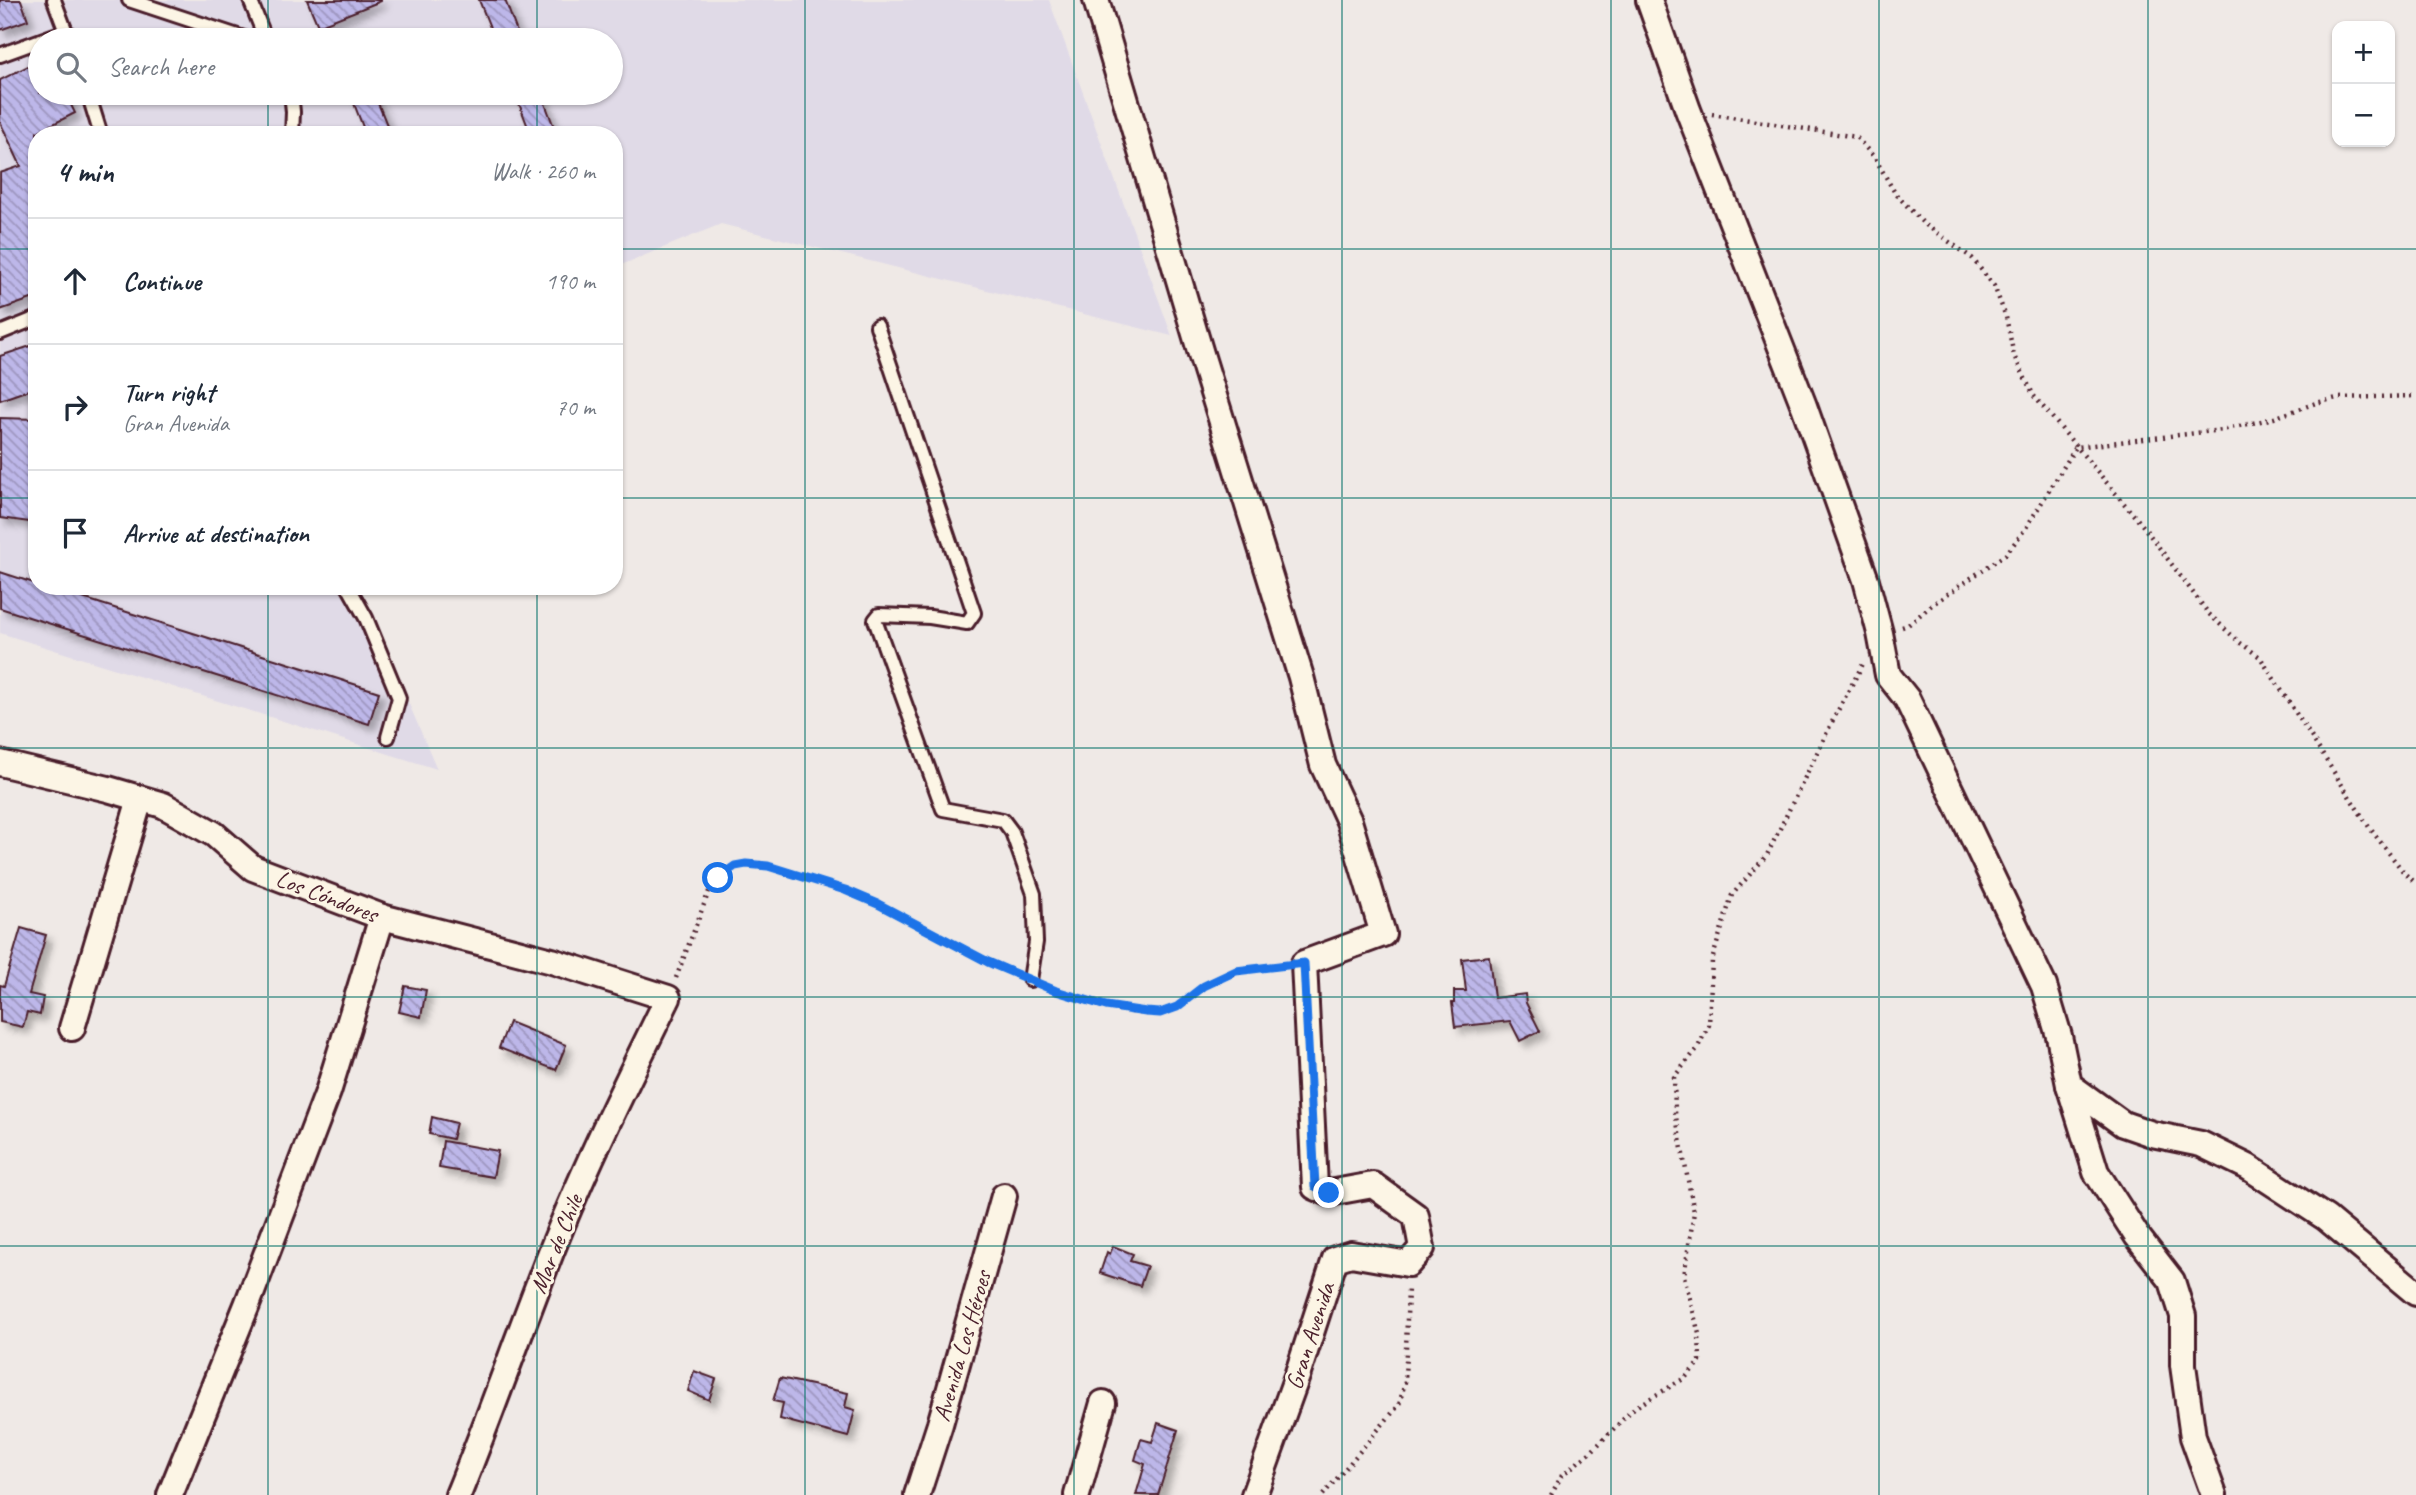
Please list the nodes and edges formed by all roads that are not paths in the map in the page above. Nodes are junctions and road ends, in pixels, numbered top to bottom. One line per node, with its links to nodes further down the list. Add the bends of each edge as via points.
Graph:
1 (54, 0): 6 (lane)
2 (129, 0): 7 (lane)
3 (250, 0): 8 (lane)
4 (1096, 0): 34 (street, Gran Avenida, via 1301,677 1323,765 1349,821 1383,934 1304,963 1315,1187 1329,1193 1373,1185 1416,1216 1422,1248 1408,1264 1351,1254 1335,1259)
5 (1649, 0): 26 (street, via 1866,580 1888,676 1907,699 2044,986)
6 (64, 28)
7 (214, 28)
8 (261, 28)
9 (28, 47): 10 (lane)
10 (0, 55)
11 (92, 105): 13 (lane)
12 (292, 105): 14 (lane)
13 (98, 126)
14 (292, 126)
15 (28, 321): 17 (lane)
16 (877, 326): 23 (lane, via 974,613 967,623 879,615 875,620 943,809 1003,820 1012,832 1034,894 1036,942)
17 (0, 332)
18 (353, 595): 19 (lane, via 399,698)
19 (388, 737)
20 (0, 763): 21 (street, Los Cóndores)
21 (140, 799): 22 (street, Los Cóndores, via 163,805 214,834 254,868); 25 (street)
22 (382, 918): 24 (street, Los Cóndores, via 552,961); 30 (street, via 328,1092)
23 (1030, 980)
24 (668, 998): 31 (street, Mar de Chile, via 610,1117 547,1264)
25 (72, 1028)
26 (2070, 1085): 28 (street, via 2123,1124 2201,1144 2248,1167 2326,1218); 35 (street, via 2096,1172 2172,1281 2183,1316 2183,1365 2193,1437)
27 (1004, 1196): 32 (street, Avenida Los Héroes)
28 (2416, 1293)
29 (1103, 1403): 33 (street)
30 (170, 1495)
31 (458, 1495)
32 (917, 1495)
33 (1077, 1495)
34 (1254, 1495)
35 (2214, 1495)

